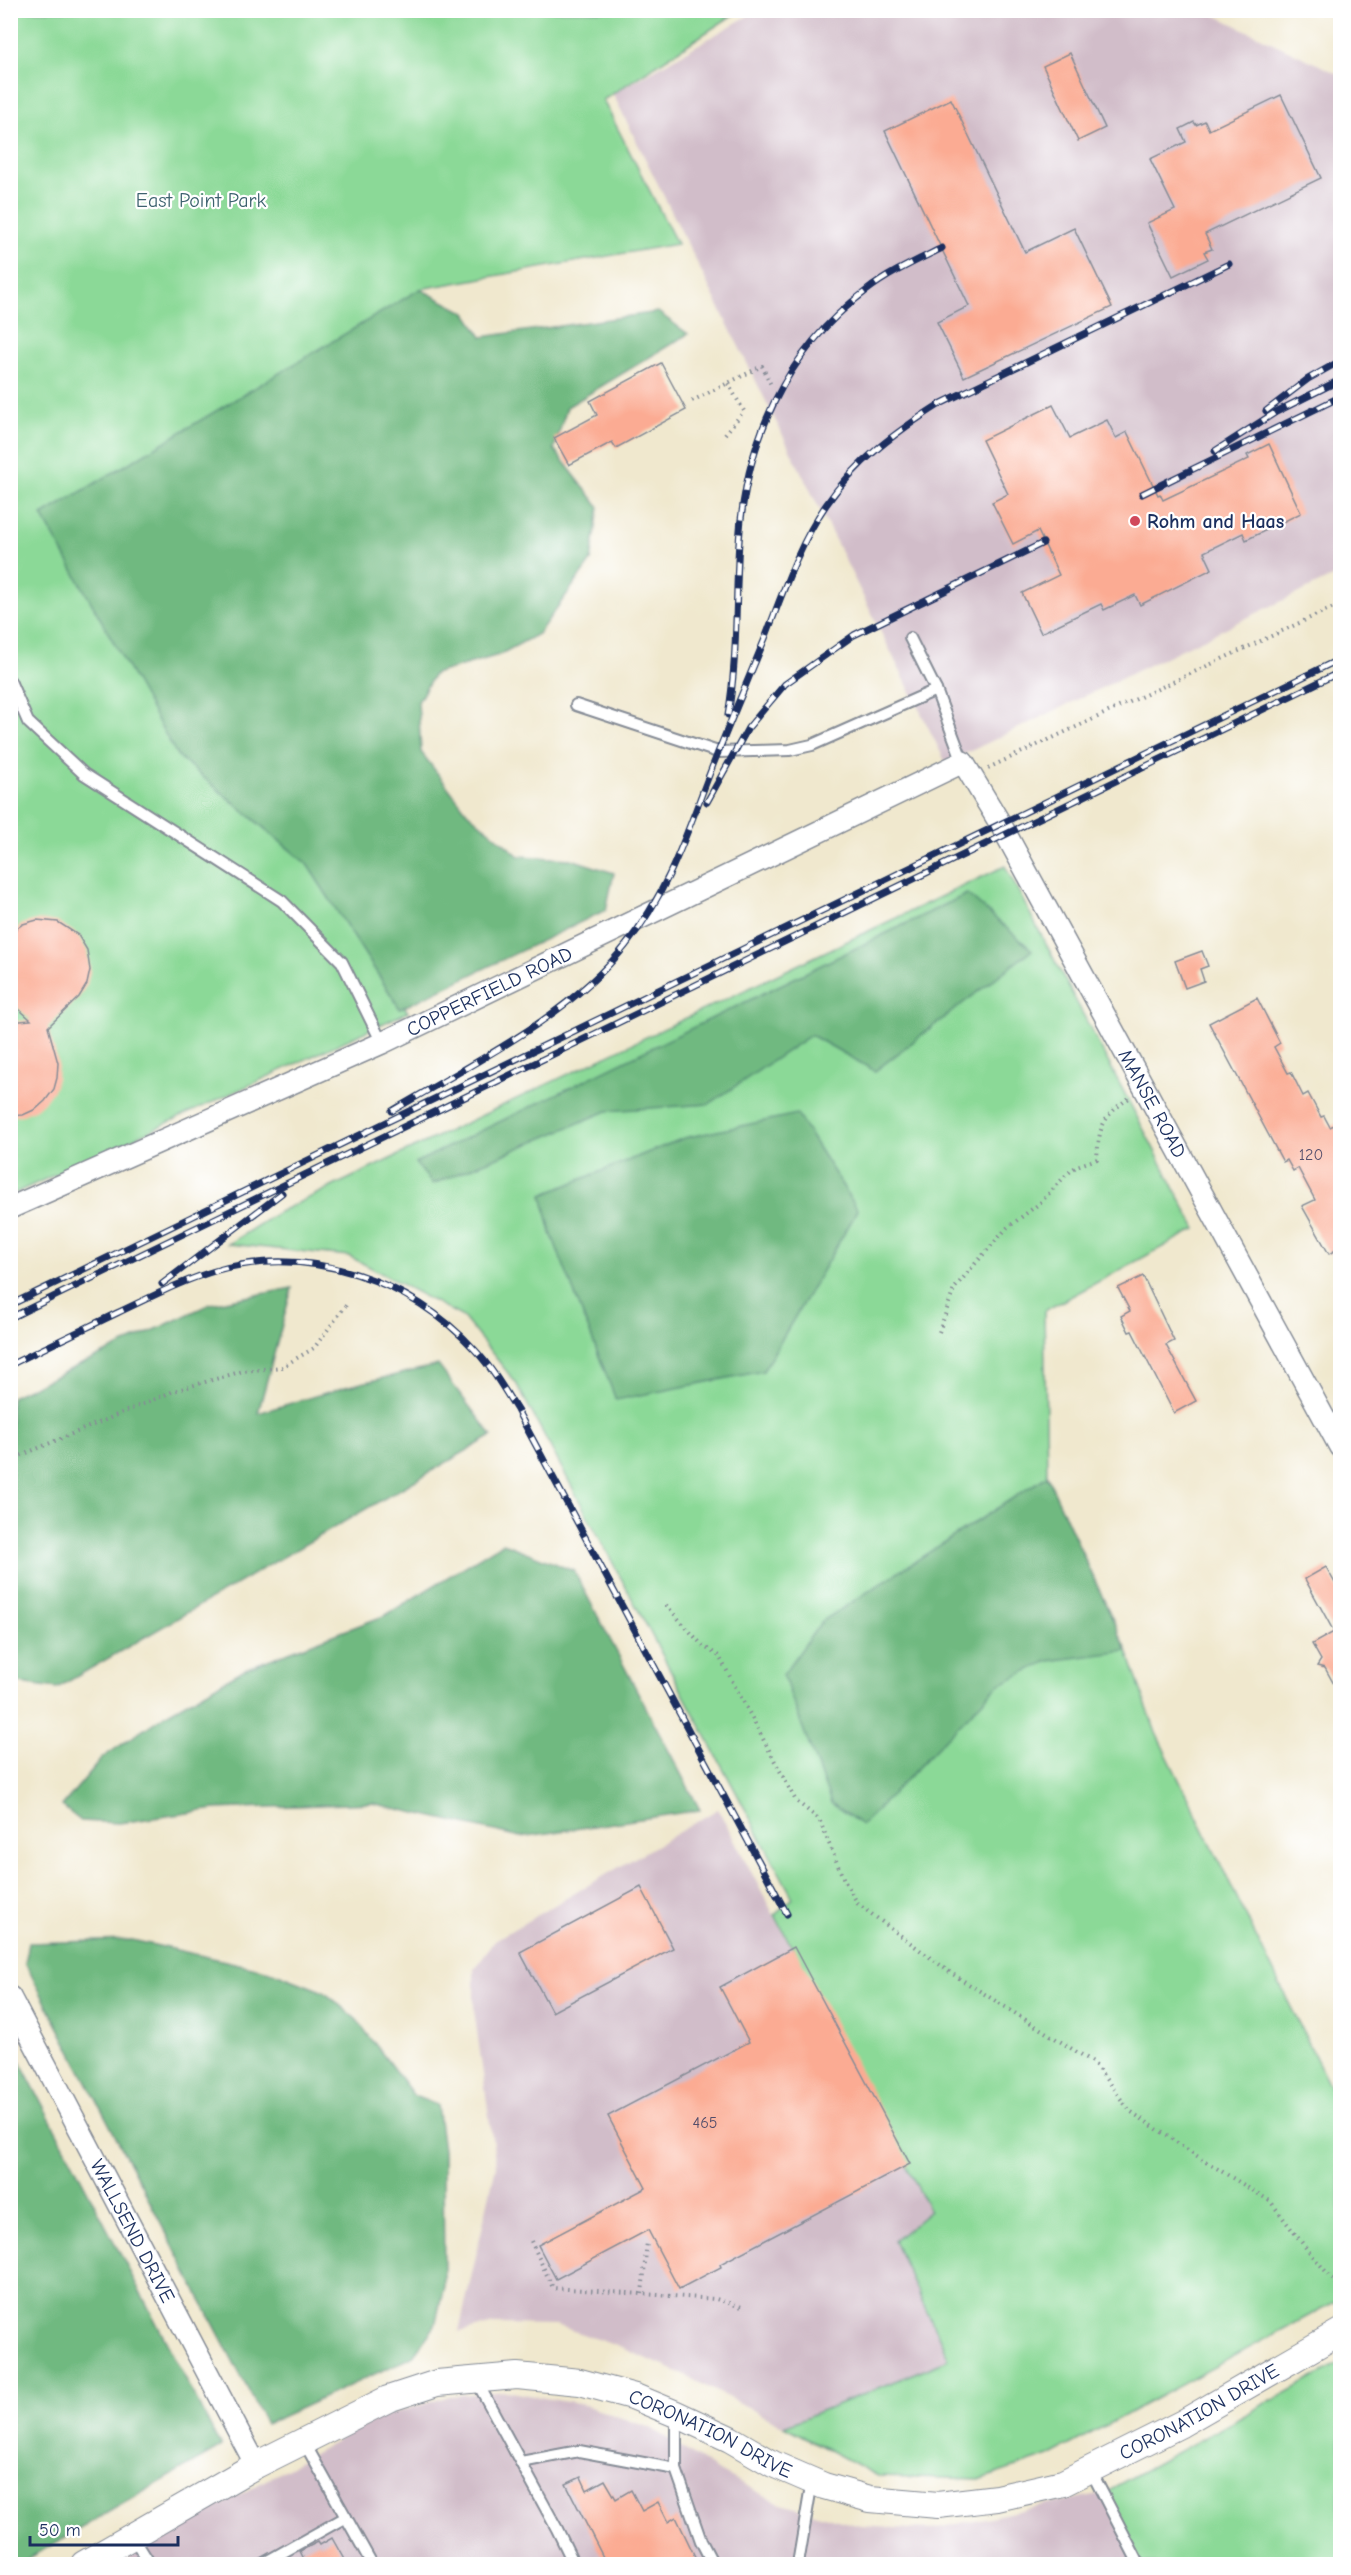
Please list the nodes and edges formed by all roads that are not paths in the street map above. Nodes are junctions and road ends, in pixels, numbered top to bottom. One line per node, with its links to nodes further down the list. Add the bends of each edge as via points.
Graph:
1 (910, 638): 3 (lane)
2 (10, 681): 6 (lane, via 28,722 84,774 282,901 342,962)
3 (936, 690): 4 (lane, via 812,745 790,750 718,752); 5 (lane)
4 (576, 705)
5 (966, 769): 6 (street, COPPERFIELD ROAD); 8 (street, MANSE ROAD, via 1001,825)
6 (382, 1043): 7 (street, COPPERFIELD ROAD)
7 (10, 1208)
8 (1341, 1447)
9 (10, 1997): 15 (street, WALLSEND DRIVE)
10 (1341, 2332): 17 (street, CORONATION DRIVE, via 1181,2424)
11 (476, 2380): 12 (street, CORONATION DRIVE, via 517,2376 580,2382 635,2397); 13 (street, CORONATION DRIVE, via 437,2383 387,2399); 14 (lane)
12 (676, 2414): 16 (lane); 18 (street, CORONATION DRIVE)
13 (303, 2442): 15 (street, CORONATION DRIVE); 19 (lane)
14 (521, 2462): 16 (lane, via 579,2451); 25 (lane)
15 (256, 2465): 20 (street, CORONATION DRIVE)
16 (675, 2469): 26 (lane)
17 (1090, 2469): 18 (street, CORONATION DRIVE, via 1063,2483 997,2498 938,2505 870,2499); 28 (lane)
18 (812, 2481): 27 (lane)
19 (346, 2517): 23 (lane); 24 (lane)
20 (133, 2536): 21 (street, CORONATION DRIVE); 22 (lane)
21 (84, 2565)
22 (150, 2565)
23 (262, 2565)
24 (372, 2565)
25 (574, 2565)
26 (713, 2565)
27 (798, 2565)
28 (1139, 2565)

